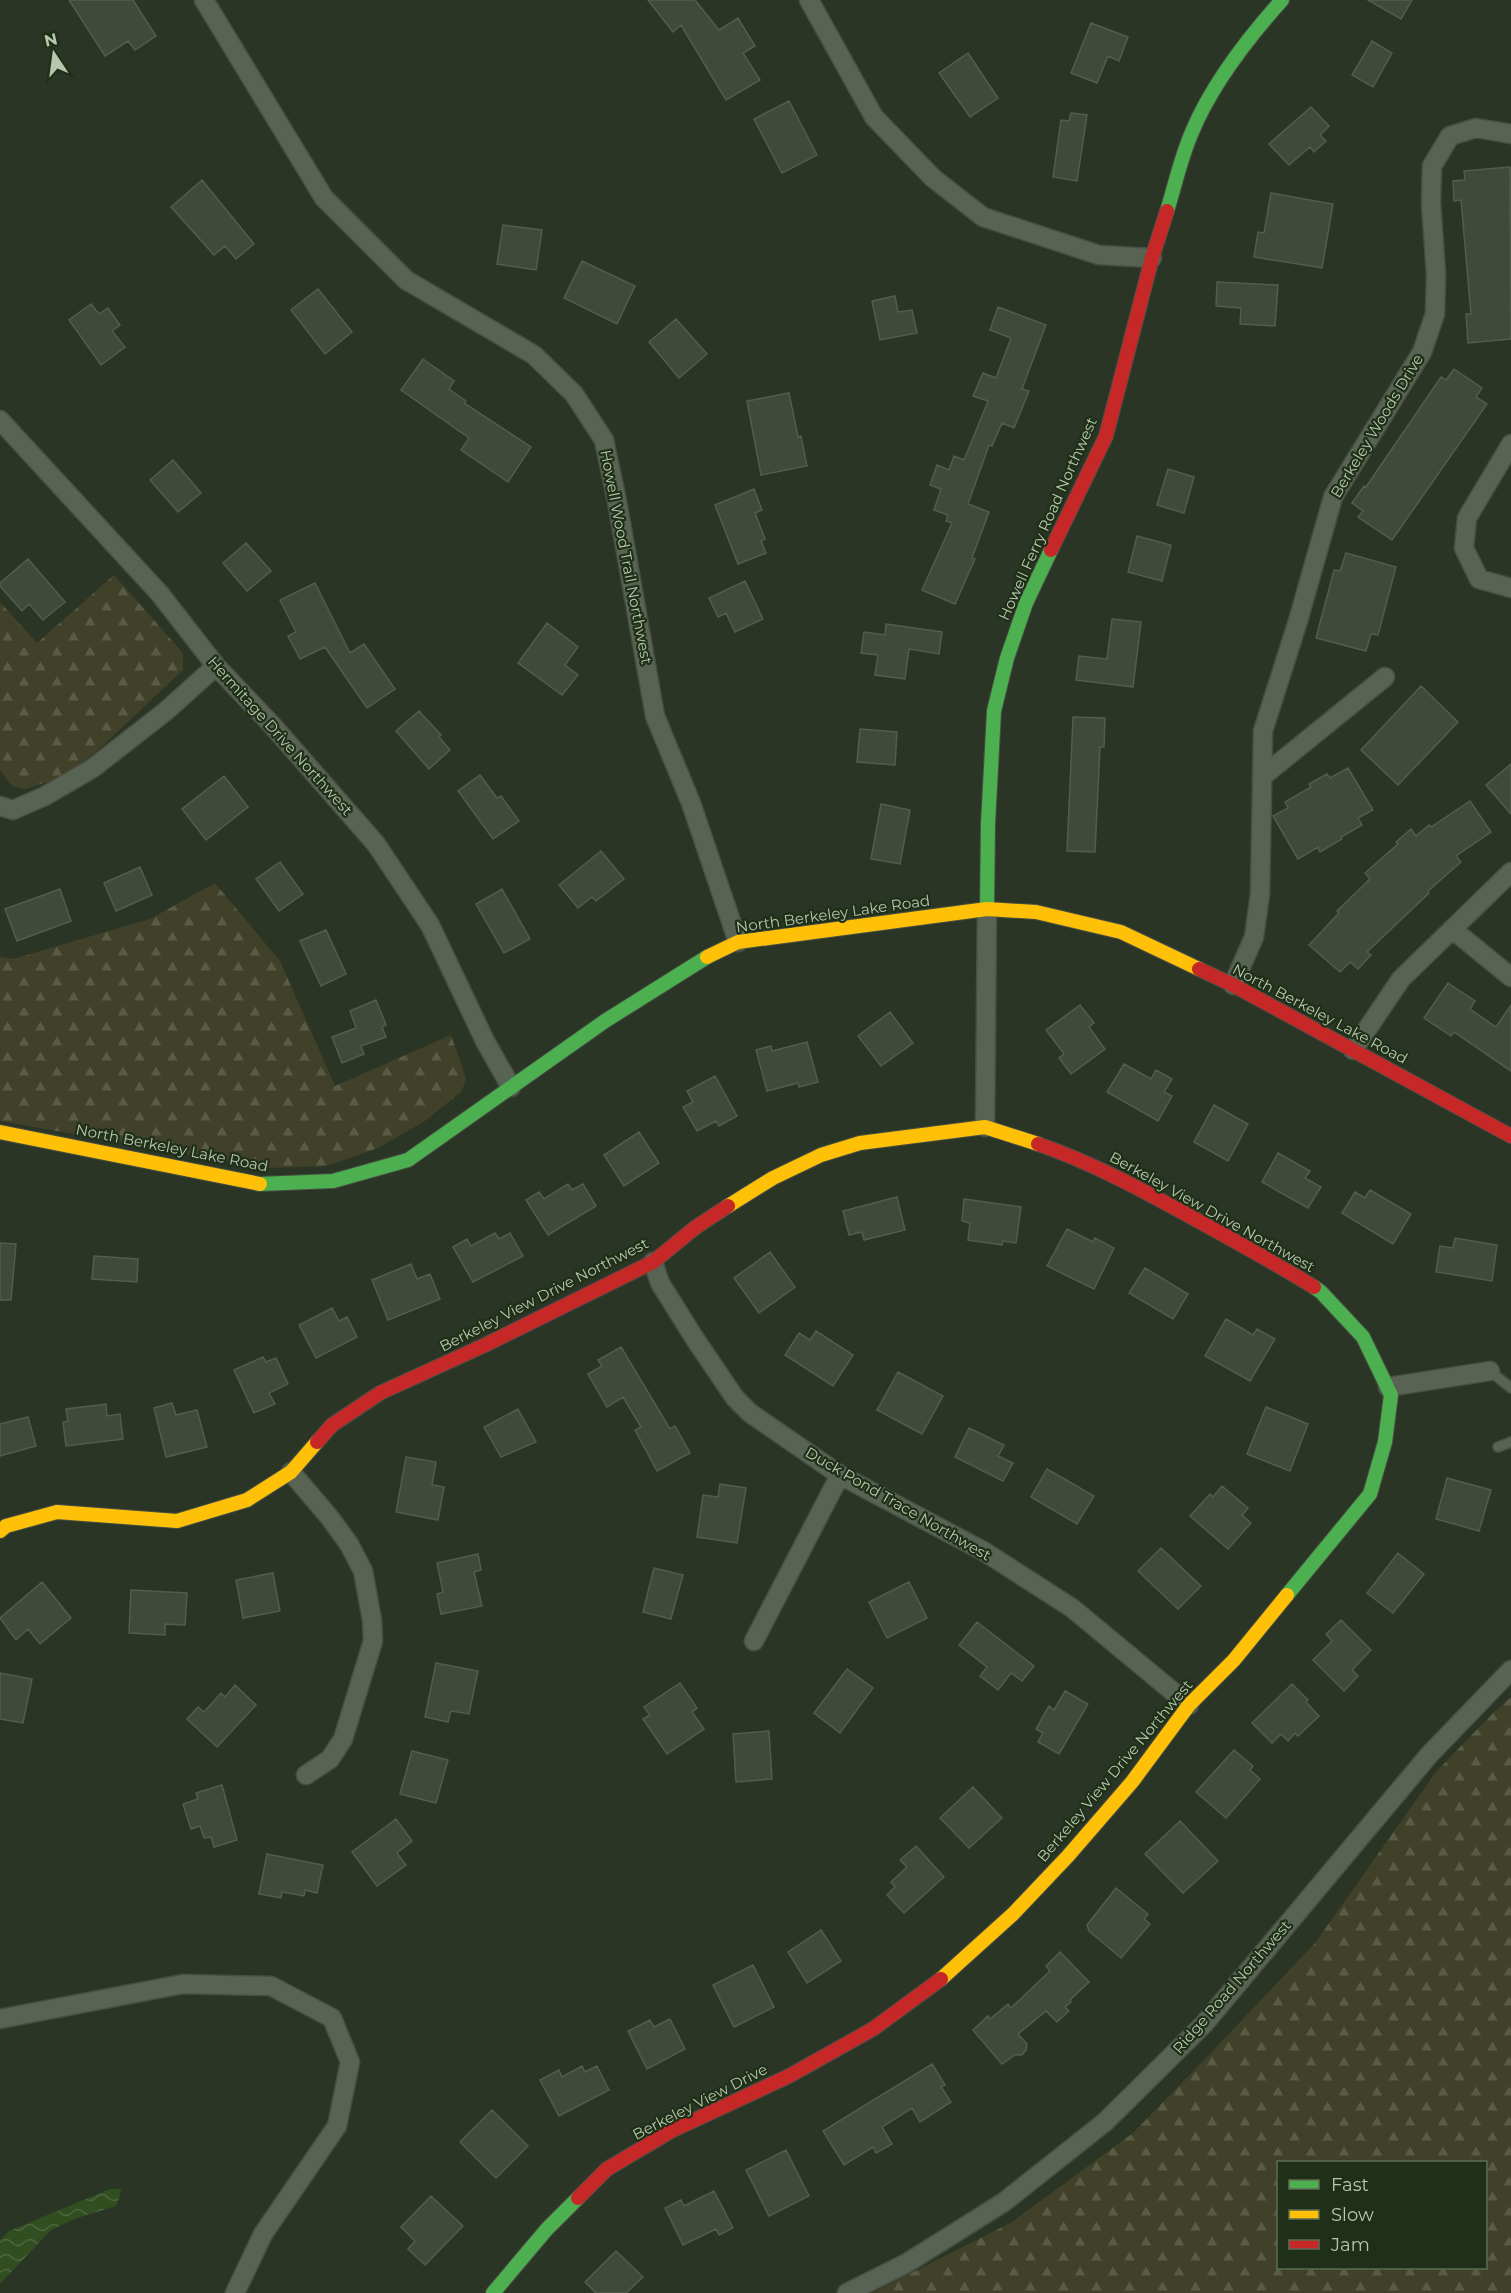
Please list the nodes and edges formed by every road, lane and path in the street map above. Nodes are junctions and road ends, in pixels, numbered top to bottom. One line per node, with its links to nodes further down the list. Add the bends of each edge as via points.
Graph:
1 (204, 0): 16 (street, Howell Wood Trail Northwest, via 324,198 406,280 534,355 574,394 604,440 655,716 691,803)
2 (809, 0): 5 (street, via 874,117 933,178 983,217 1099,255)
3 (1282, 0): 5 (street, Howell Ferry Road Northwest, via 1218,84 1192,132)
4 (1511, 134): 11 (street, Berkeley Woods Drive, via 1476,128 1450,136 1432,166 1435,314 1422,352 1333,497 1263,731)
5 (1152, 258): 14 (street, Howell Ferry Road Northwest, via 1106,436 1026,603 1004,668 994,711)
6 (0, 420): 9 (street, Hermitage Drive Northwest, via 160,594)
7 (1511, 444): 8 (street, via 1467,518 1464,548 1479,579)
8 (1511, 588)
9 (216, 666): 12 (street, via 93,768 13,810); 20 (street, Hermitage Drive Northwest, via 376,844 430,925)
10 (1385, 677): 11 (street)
11 (1263, 776): 18 (street, Berkeley Woods Drive, via 1260,894 1254,937)
12 (0, 806)
13 (1511, 872): 15 (street)
14 (987, 909): 16 (street, North Berkeley Lake Road); 18 (street, North Berkeley Lake Road, via 1036,912 1121,932); 21 (street)
15 (1452, 929): 17 (street); 19 (street, via 1401,979)
16 (738, 942): 20 (street, North Berkeley Lake Road, via 711,954 605,1021)
17 (1511, 977)
18 (1233, 985): 19 (street, North Berkeley Lake Road)
19 (1353, 1050): 23 (street, North Berkeley Lake Road)
20 (511, 1087): 22 (street, North Berkeley Lake Road, via 408,1160 333,1181 260,1184)
21 (986, 1127): 24 (street, Berkeley View Drive Northwest, via 860,1143 821,1155 772,1178 696,1227); 26 (street, Berkeley View Drive Northwest, via 1067,1154 1128,1182 1294,1274 1321,1292 1363,1337)
22 (0, 1132)
23 (1511, 1136)
24 (652, 1262): 30 (street, Berkeley View Drive Northwest, via 485,1346 380,1393 332,1425); 31 (street, Duck Pond Trace Northwest, via 660,1283 735,1398 750,1413)
25 (1490, 1371): 26 (street); 27 (lane)
26 (1388, 1388): 35 (street, Berkeley View Drive Northwest, via 1391,1395 1385,1442 1370,1494 1234,1660)
27 (1511, 1388)
28 (1511, 1442): 29 (lane)
29 (1498, 1447)
30 (291, 1472): 32 (street, via 247,1500 177,1521 57,1512); 36 (street, via 349,1544 363,1571 372,1620 373,1641 343,1739 330,1759)
31 (840, 1475): 33 (street); 35 (street, Duck Pond Trace Northwest, via 985,1552 1072,1608)
32 (0, 1531)
33 (753, 1641)
34 (1511, 1670): 41 (street, Ridge Road Northwest, via 1429,1755 1203,2024 1105,2122 1004,2202 907,2263)
35 (1189, 1705): 38 (street, Berkeley View Drive Northwest, via 1132,1782 1013,1914 948,1974 873,2029)
36 (306, 1775)
37 (0, 2019): 39 (street, via 183,1984 271,1986 332,2018 350,2062 337,2126 263,2234)
38 (830, 2054): 40 (street, Berkeley View Drive, via 671,2131 607,2169 547,2229)
39 (236, 2293)
40 (493, 2293)
41 (848, 2293)

